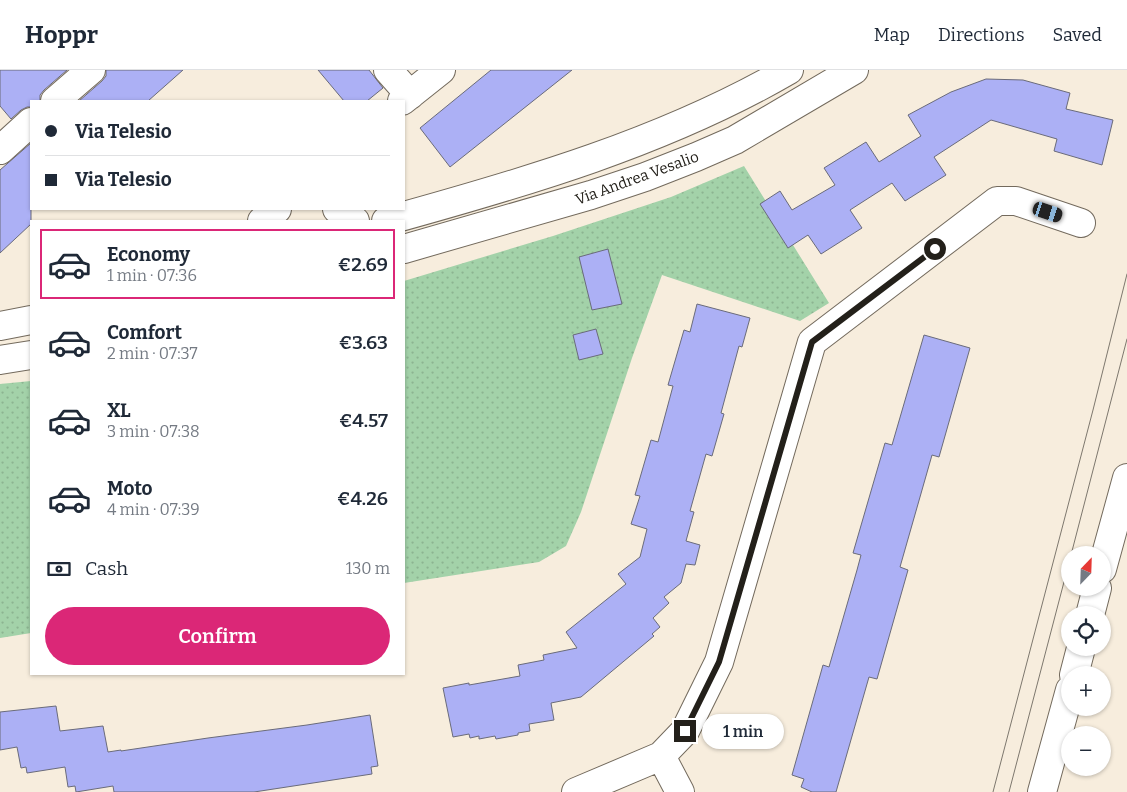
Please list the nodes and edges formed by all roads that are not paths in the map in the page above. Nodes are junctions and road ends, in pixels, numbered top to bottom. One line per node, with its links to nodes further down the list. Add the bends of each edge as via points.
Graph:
1 (91, 70): 7 (street)
2 (388, 70): 6 (street)
3 (441, 70): 6 (street)
4 (789, 70): 14 (street, via 758,88 644,140 526,181)
5 (854, 70): 16 (street, Via Andrea Vesalio, via 735,140 696,157 591,196)
6 (406, 98)
7 (56, 100)
8 (30, 123): 9 (street)
9 (0, 150)
10 (276, 210): 12 (street)
11 (338, 210): 13 (street)
12 (263, 220)
13 (354, 220)
14 (390, 220)
15 (1081, 223): 24 (street, via 1016,201 998,202 812,342 719,662 685,731)
16 (405, 249)
17 (30, 320): 18 (street)
18 (0, 326)
19 (30, 355): 20 (street)
20 (0, 360)
21 (1127, 478): 22 (street)
22 (1108, 546)
23 (1063, 716): 27 (street)
24 (661, 756): 25 (street); 26 (street)
25 (576, 792)
26 (680, 792)
27 (1042, 792)

